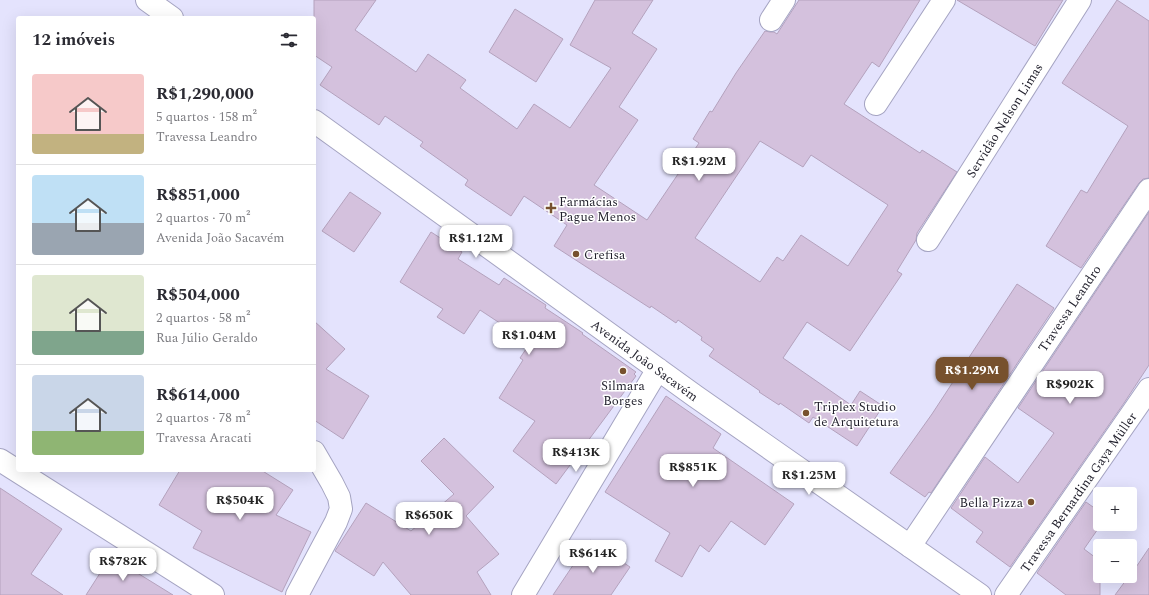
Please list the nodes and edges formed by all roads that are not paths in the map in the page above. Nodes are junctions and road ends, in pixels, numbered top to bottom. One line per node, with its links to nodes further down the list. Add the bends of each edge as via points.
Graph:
1 (147, 0): 5 (street)
2 (784, 0): 6 (street)
3 (944, 0): 7 (street)
4 (1080, 0): 10 (street, Servidão Nelson Limas)
5 (169, 16)
6 (771, 20)
7 (876, 104)
8 (316, 122): 11 (street, Avenida João Sacavém)
9 (1149, 190): 17 (street, Travessa Leandro)
10 (928, 240)
11 (658, 369): 17 (street, Avenida João Sacavém); 20 (street)
12 (1149, 389): 22 (street, Travessa Bernardina Gaya Müller)
13 (316, 455): 19 (street, via 339,497 340,509 336,522)
14 (0, 460): 15 (street)
15 (16, 470)
16 (19, 472): 18 (street)
17 (910, 546): 21 (street, Avenida João Sacavém)
18 (213, 595)
19 (297, 595)
20 (524, 595)
21 (980, 595)
22 (1006, 595)

